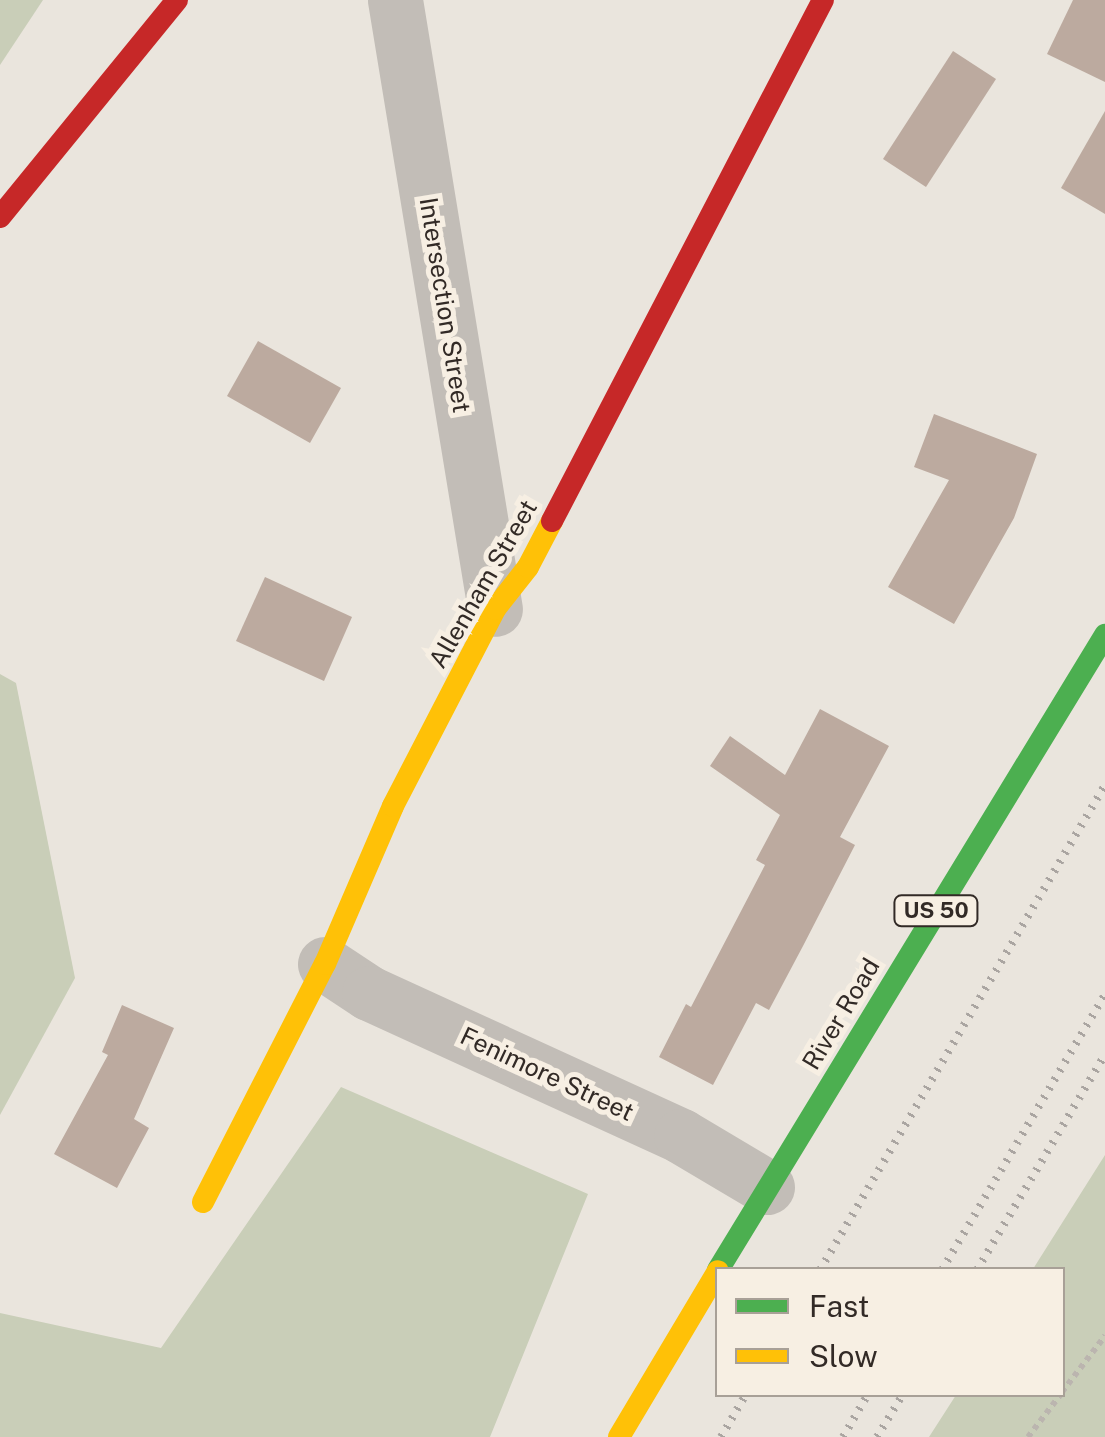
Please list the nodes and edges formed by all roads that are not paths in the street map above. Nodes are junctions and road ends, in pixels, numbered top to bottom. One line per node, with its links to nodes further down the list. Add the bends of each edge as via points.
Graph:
1 (177, 0): 4 (street)
2 (395, 0): 5 (street, Intersection Street)
3 (823, 0): 5 (street, Allenham Street, via 528,567)
4 (0, 216)
5 (495, 609): 7 (street, Allenham Street, via 393,806)
6 (1105, 634): 8 (street, River Road / US 50)
7 (325, 964): 8 (street, Fenimore Street, via 369,993 681,1136); 9 (street, Allenham Street)
8 (768, 1187): 10 (street, River Road / US 50)
9 (204, 1202)
10 (720, 1267)
11 (715, 1275): 12 (street, River Road / US 50)
12 (619, 1437)

